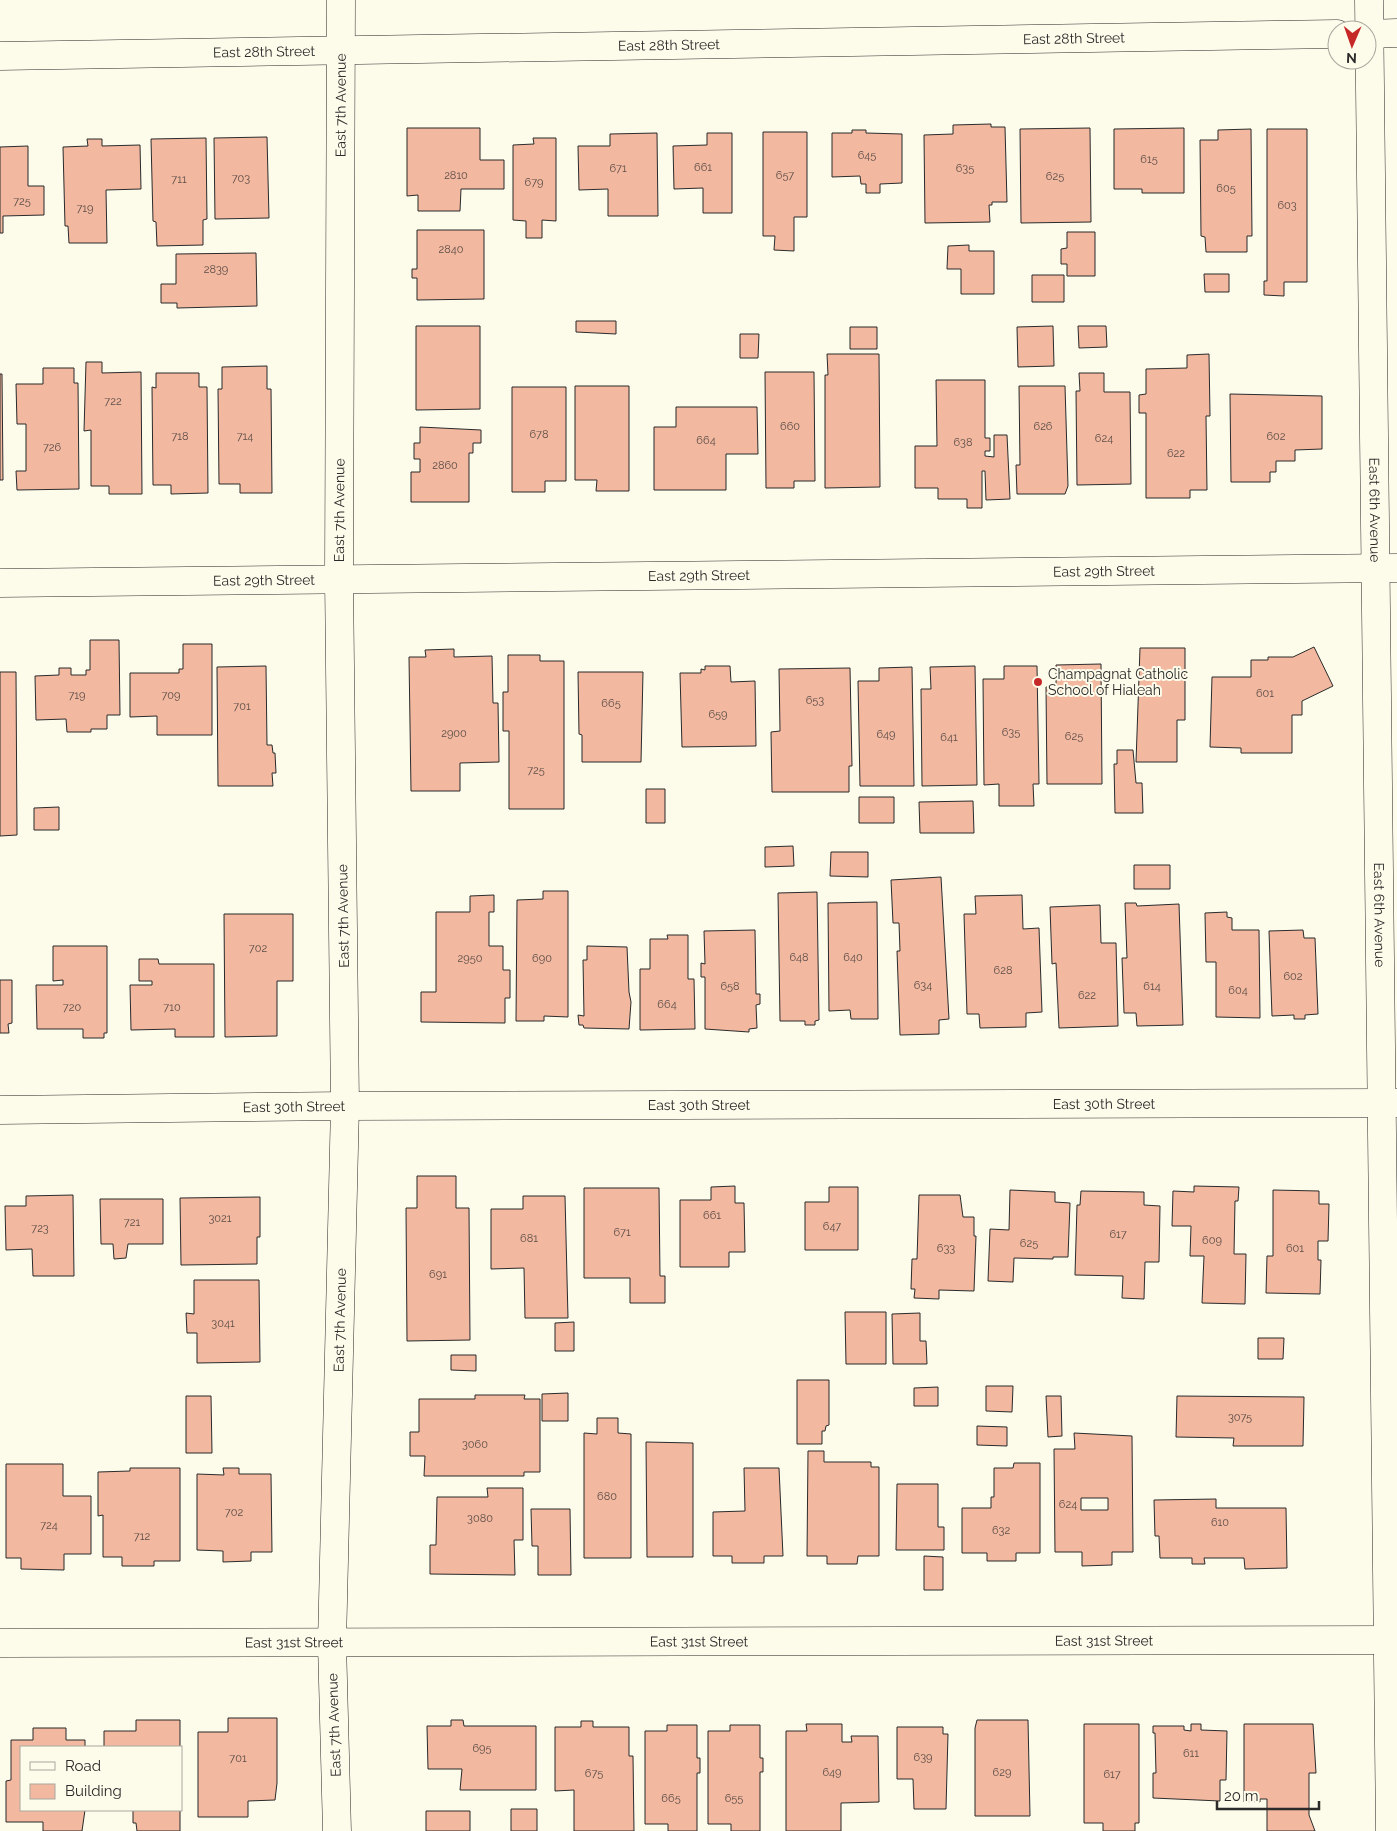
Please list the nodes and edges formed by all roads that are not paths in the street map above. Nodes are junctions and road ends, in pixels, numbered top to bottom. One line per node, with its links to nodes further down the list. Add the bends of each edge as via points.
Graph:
1 (341, 0): 7 (street, East 7th Avenue)
2 (1369, 0): 3 (street, East 6th Avenue)
3 (1368, 20)
4 (1397, 33): 6 (street)
5 (1327, 34): 7 (street, East 28th Street)
6 (1377, 34)
7 (342, 50): 8 (street, East 28th Street); 11 (street, East 7th Avenue)
8 (0, 56)
9 (1369, 70): 10 (street, East 6th Avenue)
10 (1387, 568): 11 (street, East 29th Street); 13 (street, East 6th Avenue)
11 (339, 578): 12 (street, East 29th Street); 14 (street, East 7th Avenue)
12 (0, 583)
13 (1390, 1103): 14 (street, East 30th Street); 16 (street, East 6th Avenue)
14 (345, 1106): 15 (street, East 30th Street); 18 (street, East 7th Avenue)
15 (0, 1110)
16 (1393, 1640): 18 (street, East 31st Street); 20 (street, East 6th Avenue)
17 (0, 1643): 18 (street, East 31st Street)
18 (332, 1643): 19 (street, East 7th Avenue)
19 (338, 1831)
20 (1390, 1831)

